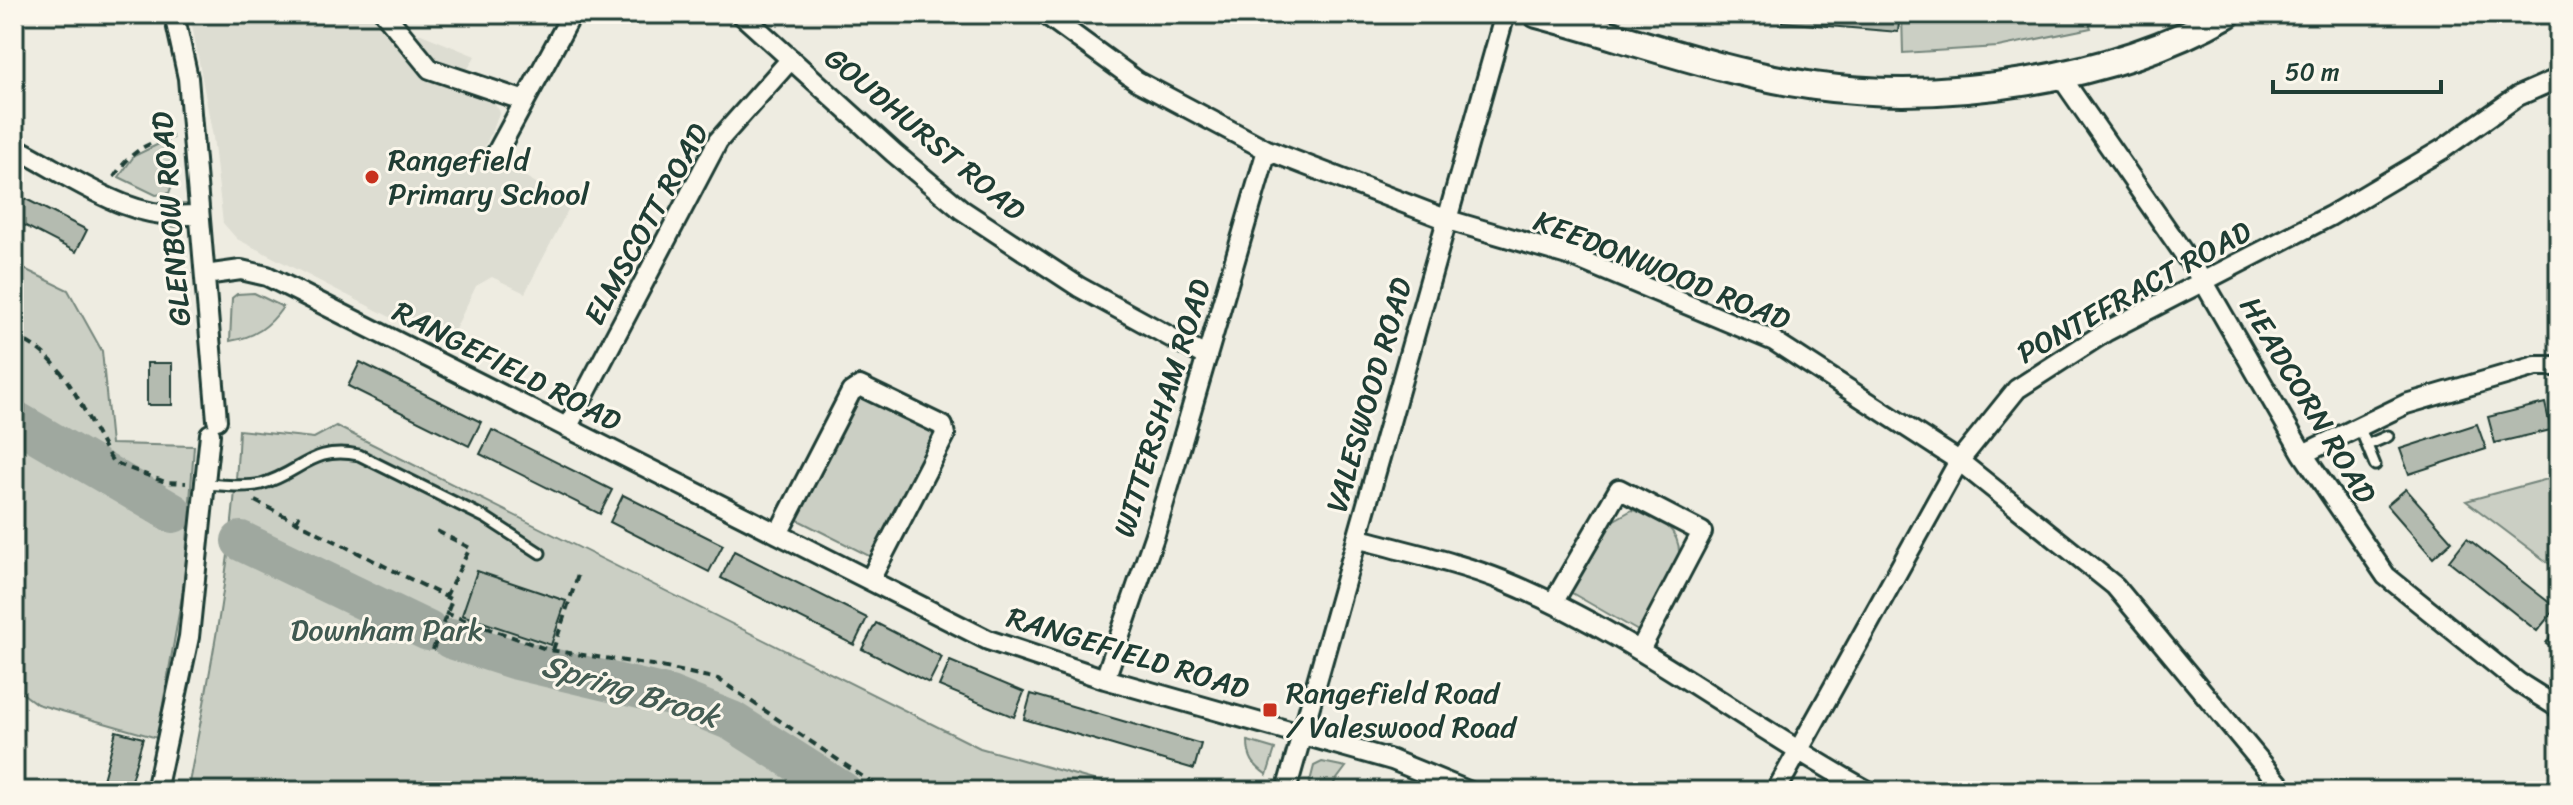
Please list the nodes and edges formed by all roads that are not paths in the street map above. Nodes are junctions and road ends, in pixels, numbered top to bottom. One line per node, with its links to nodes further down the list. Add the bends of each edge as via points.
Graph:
1 (174, 14): 16 (street, GLENBOW ROAD, via 188,78)
2 (385, 14): 12 (street, via 430,69)
3 (572, 14): 12 (street)
4 (741, 14): 9 (street, GOUDHURST ROAD)
5 (1045, 14): 14 (street, KEEDONWOOD ROAD, via 1137,81)
6 (1505, 14): 17 (street, VALESWOOD ROAD)
7 (1537, 14): 10 (street, via 1678,56 1826,87 1942,91)
8 (2227, 14): 10 (street, via 2185,36)
9 (791, 59): 20 (street, GOUDHURST ROAD, via 962,210 1079,287); 23 (street, ELMSCOTT ROAD, via 718,141)
10 (2059, 74): 19 (street, HEADCORN ROAD)
11 (2559, 78): 19 (street, PONTEFRACT ROAD, via 2518,96 2443,149)
12 (525, 101): 15 (street)
13 (14, 147): 16 (street, via 142,213 168,218)
14 (1267, 150): 17 (street, KEEDONWOOD ROAD); 20 (street, WITTERSHAM ROAD)
15 (495, 156)
16 (198, 214): 18 (street, GLENBOW ROAD)
17 (1448, 220): 27 (street, KEEDONWOOD ROAD, via 1571,256 1774,341); 31 (street, VALESWOOD ROAD)
18 (205, 275): 23 (street, RANGEFIELD ROAD, via 241,270 267,276); 29 (street, GLENBOW ROAD, via 213,427)
19 (2205, 284): 26 (street, HEADCORN ROAD); 27 (street, PONTEFRACT ROAD, via 2107,331 2017,389)
20 (1207, 357): 36 (street, WITTERSHAM ROAD)
21 (2559, 366): 22 (street, via 2536,366 2406,404)
22 (2359, 426): 25 (lane); 26 (street)
23 (567, 428): 30 (street, RANGEFIELD ROAD)
24 (2388, 436): 25 (lane)
25 (2367, 445): 28 (lane)
26 (2303, 454): 37 (street, HEADCORN ROAD, via 2386,576 2519,683)
27 (1959, 461): 39 (street, PONTEFRACT ROAD); 45 (street, KEEDONWOOD ROAD, via 2115,586)
28 (2375, 465)
29 (205, 484): 32 (lane, via 261,484 318,454 345,452 486,518); 40 (street, GLENBOW ROAD, via 189,637)
30 (778, 534): 33 (street, RANGEFIELD ROAD); 33 (street, via 851,392 860,386 943,426 945,435)
31 (1357, 538): 34 (street, via 1476,571); 38 (street, VALESWOOD ROAD)
32 (540, 553)
33 (870, 580): 36 (street, RANGEFIELD ROAD, via 988,640)
34 (1553, 603): 35 (street); 35 (street, via 1619,489 1702,532)
35 (1640, 650): 39 (street)
36 (1105, 679): 38 (street, RANGEFIELD ROAD)
37 (2559, 708)
38 (1301, 735): 41 (street, VALESWOOD ROAD); 42 (street, RANGEFIELD ROAD, via 1392,760)
39 (1799, 754): 43 (street, PONTEFRACT ROAD); 44 (street)
40 (156, 791)
41 (1286, 791)
42 (1468, 791)
43 (1776, 791)
44 (1868, 791)
45 (2285, 791)

